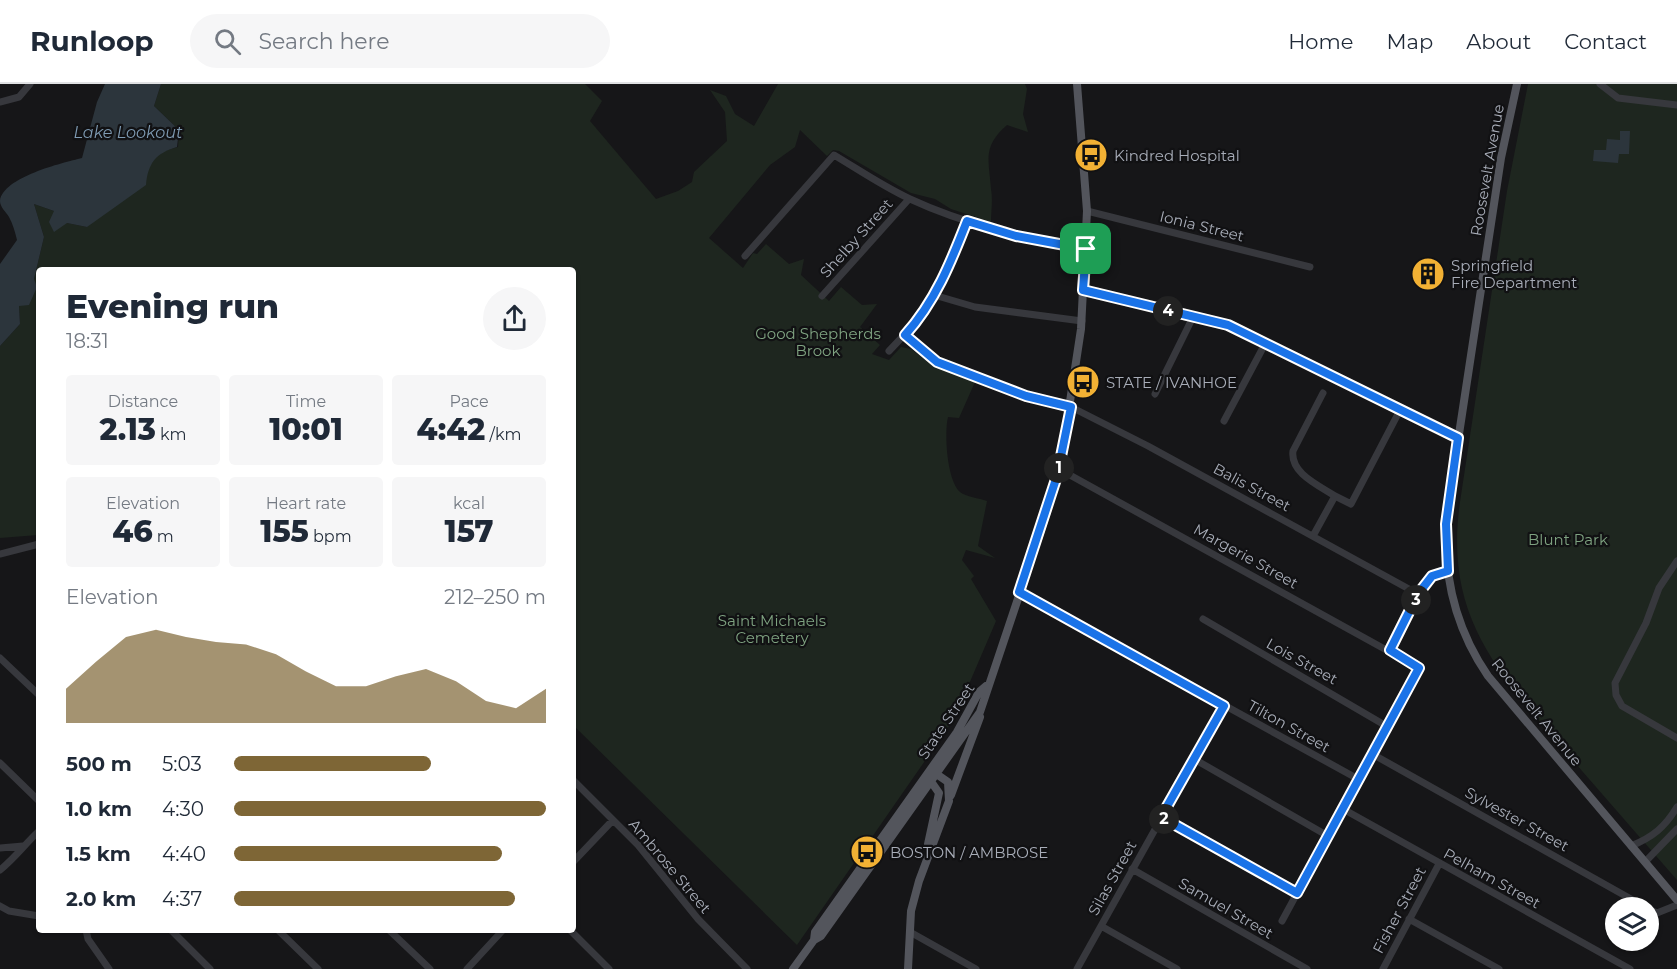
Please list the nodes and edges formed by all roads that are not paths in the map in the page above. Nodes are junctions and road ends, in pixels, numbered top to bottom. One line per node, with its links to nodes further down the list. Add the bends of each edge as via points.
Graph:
1 (30, 84): 5 (street, via 20,97)
2 (1077, 84): 8 (main road, State Street)
3 (1517, 84): 26 (main road, Roosevelt Avenue, via 1501,158)
4 (1600, 84): 6 (street, via 1618,98)
5 (0, 102)
6 (1677, 105)
7 (909, 199): 9 (street); 11 (street, via 834,155); 15 (street, Shelby Street)
8 (1087, 211): 10 (main road, State Street); 12 (street, Ionia Street)
9 (967, 221): 10 (street, via 1016,236); 14 (street)
10 (1086, 249): 13 (main road, State Street)
11 (745, 256)
12 (1310, 267)
13 (1083, 290): 16 (street); 17 (main road, State Street)
14 (934, 295): 17 (street, via 975,307); 18 (street)
15 (822, 296)
16 (1193, 317): 19 (street, via 1228,325); 22 (street)
17 (1082, 321): 23 (main road, State Street)
18 (905, 335): 20 (street); 23 (street, Balis Street, via 937,362 1026,396)
19 (1266, 342): 24 (street); 25 (street)
20 (890, 351)
21 (1323, 393): 28 (street, via 1293,451 1295,468)
22 (1155, 394)
23 (1071, 407): 27 (main road, State Street); 29 (street, Balis Street)
24 (1400, 410): 26 (street); 28 (street, via 1351,504)
25 (1224, 421)
26 (1458, 438): 33 (main road, Roosevelt Avenue, via 1446,524)
27 (1059, 469): 34 (main road, State Street); 37 (street, Margerie Street)
28 (1335, 496): 29 (street)
29 (1313, 536): 35 (street, Balis Street)
30 (36, 545): 31 (street)
31 (0, 554)
32 (1677, 561): 44 (street, via 1659,588 1646,624 1615,683 1622,706)
33 (1448, 571): 35 (street, via 1432,576); 63 (main road, Roosevelt Avenue, via 1463,629 1488,676)
34 (1019, 592): 39 (main road, State Street); 41 (street, Tilton Street)
35 (1418, 594): 37 (street)
36 (1203, 619): 43 (street, Lois Street)
37 (1390, 650): 43 (street, Margerie Street, via 1419,668)
38 (0, 658): 40 (street)
39 (986, 686): 42 (main road, State Street); 49 (main road, State Street)
40 (36, 692)
41 (1224, 706): 46 (street, Silas Street); 50 (street, Tilton Street)
42 (980, 712): 48 (main road, State Street); 53 (main road)
43 (1388, 727): 45 (street)
44 (1677, 738)
45 (1374, 755): 50 (street); 72 (street, Sylvester Street)
46 (1194, 759): 56 (street, Silas Street); 61 (street)
47 (0, 763): 52 (street)
48 (938, 774): 49 (main road); 53 (main road, via 948,782)
49 (929, 776): 65 (main road, via 939,793); 95 (main road, State Street, via 815,932 814,940)
50 (1358, 779): 55 (street)
51 (576, 783): 58 (street, Ambrose Street)
52 (36, 798)
53 (949, 801): 65 (main road)
54 (1677, 807): 57 (street)
55 (1343, 809): 61 (street); 68 (street, Pelham Street)
56 (1161, 817): 69 (street, Silas Street); 71 (street)
57 (1674, 818): 63 (street, via 1650,838)
58 (614, 820): 66 (street); 94 (street, Ambrose Street, via 698,919)
59 (1677, 829): 67 (street)
60 (36, 834): 62 (street)
61 (1328, 836): 71 (street)
62 (23, 846): 64 (street); 70 (street)
63 (1631, 846): 67 (main road, Roosevelt Avenue)
64 (0, 848)
65 (930, 849): 81 (main road, via 913,901)
66 (576, 859)
67 (1645, 862): 73 (main road, Roosevelt Avenue)
68 (1439, 864): 78 (street, Fisher Street); 103 (street, Pelham Street)
69 (1132, 869): 80 (street, Silas Street); 100 (street, Samuel Street)
70 (0, 870)
71 (1297, 893): 79 (street)
72 (1628, 897)
73 (1677, 900)
74 (1677, 905): 76 (street, Sylvester Street)
75 (0, 906): 77 (street)
76 (1659, 913)
77 (36, 916)
78 (1409, 919): 101 (street, Fisher Street); 102 (street)
79 (1282, 921)
80 (1101, 926): 98 (street, Silas Street); 99 (street)
81 (910, 932): 96 (main road); 97 (street)
82 (87, 933): 88 (street)
83 (174, 933): 89 (street)
84 (281, 933): 90 (street)
85 (392, 933): 91 (street)
86 (500, 933): 92 (street)
87 (573, 933): 93 (street)
88 (109, 969)
89 (210, 969)
90 (318, 969)
91 (430, 969)
92 (467, 969)
93 (609, 969)
94 (747, 969)
95 (793, 969)
96 (909, 969)
97 (976, 969)
98 (1077, 969)
99 (1177, 969)
100 (1307, 969)
101 (1383, 969)
102 (1499, 969)
103 (1630, 969)

